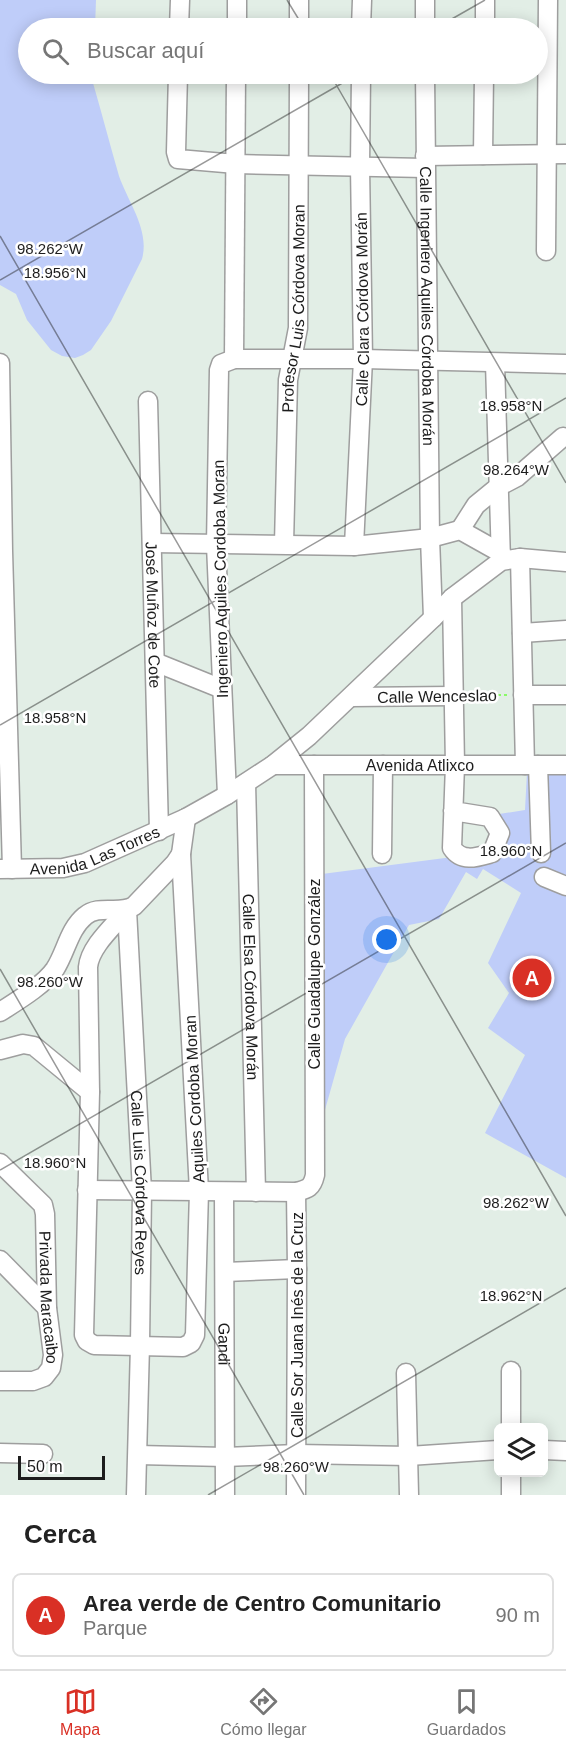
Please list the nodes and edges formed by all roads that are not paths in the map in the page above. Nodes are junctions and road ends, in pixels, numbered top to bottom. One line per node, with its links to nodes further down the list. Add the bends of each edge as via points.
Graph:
1 (180, 0): 8 (street)
2 (237, 0): 9 (street)
3 (299, 0): 10 (street)
4 (362, 0): 11 (street)
5 (425, 0): 12 (street)
6 (485, 0): 13 (street)
7 (548, 0): 14 (street)
8 (179, 18)
9 (237, 18)
10 (299, 18)
11 (361, 18)
12 (425, 18)
13 (485, 18)
14 (548, 18)
15 (178, 84): 26 (street, via 178,159)
16 (236, 84): 26 (street, Ingeniero Aquiles Cordoba Moran)
17 (299, 84): 27 (street, Profesor Luis Córdova Moran)
18 (361, 84): 28 (street, Calle Clara Córdova Morán)
19 (425, 84): 25 (street, Calle Ingeniero Aquiles Córdoba Morán)
20 (484, 84): 24 (street)
21 (547, 84): 22 (street)
22 (546, 154): 23 (street); 24 (street); 29 (street)
23 (566, 154)
24 (483, 155): 25 (street)
25 (425, 162): 28 (street); 32 (street, Calle Ingeniero Aquiles Córdoba Morán)
26 (236, 164): 27 (street); 33 (street, Ingeniero Aquiles Cordoba Moran)
27 (299, 165): 28 (street); 30 (street, Profesor Luis Córdova Moran, via 298,328)
28 (360, 166): 31 (street, Calle Clara Córdova Morán)
29 (546, 251)
30 (293, 359): 31 (street); 33 (street); 43 (street, Profesor Luis Córdova Moran, via 288,380)
31 (363, 359): 32 (street); 45 (street, Calle Clara Córdova Morán)
32 (427, 360): 35 (street); 41 (street, Calle Ingeniero Aquiles Córdoba Morán)
33 (227, 362): 44 (street, Ingeniero Aquiles Cordoba Moran, via 219,370)
34 (0, 363): 46 (street)
35 (495, 363): 36 (street); 39 (street)
36 (566, 364)
37 (148, 401): 42 (street, José Muñoz de Cote)
38 (563, 437): 39 (street, via 517,477)
39 (498, 487): 40 (street, via 476,505); 47 (street)
40 (460, 530): 41 (street); 47 (street)
41 (429, 538): 45 (street); 51 (street, Calle Ingeniero Aquiles Córdoba Morán)
42 (152, 543): 44 (street); 54 (street, José Muñoz de Cote)
43 (284, 544): 44 (street); 45 (street)
44 (216, 545): 55 (street, Ingeniero Aquiles Cordoba Moran)
45 (354, 546)
46 (2, 551): 74 (street)
47 (501, 557): 48 (street); 50 (street, Avenida Las Torres)
48 (520, 558): 49 (street); 53 (street)
49 (566, 562)
50 (452, 598): 51 (street, Avenida Las Torres); 58 (street)
51 (433, 618): 59 (street, Avenida Las Torres)
52 (566, 630): 53 (street)
53 (522, 633): 56 (street)
54 (155, 662): 55 (street); 70 (street, José Muñoz de Cote)
55 (222, 689): 67 (street, Ingeniero Aquiles Cordoba Moran)
56 (523, 695): 57 (street); 64 (street)
57 (566, 695)
58 (453, 696): 59 (street, Calle Wenceslao); 63 (street)
59 (351, 697): 60 (street, Avenida Las Torres)
60 (273, 765): 61 (street, Avenida Atlixco); 66 (street, Avenida Las Torres)
61 (314, 765): 62 (street, Avenida Atlixco); 87 (street, Calle Guadalupe González, via 315,1175 314,1183)
62 (383, 765): 63 (street, Avenida Atlixco); 73 (street)
63 (454, 765): 64 (street, Avenida Atlixco); 68 (street)
64 (531, 765): 65 (street, Avenida Atlixco); 71 (street)
65 (566, 765)
66 (246, 783): 67 (street, Avenida Las Torres); 86 (street, Calle Elsa Córdova Morán)
67 (227, 795): 69 (street, Avenida Las Torres)
68 (453, 811)
69 (186, 818): 70 (street, Avenida Las Torres); 72 (street, Aquiles Cordoba Moran)
70 (159, 831): 74 (street, Avenida Las Torres, via 85,863 63,868)
71 (541, 853)
72 (182, 854): 77 (street); 84 (street, Aquiles Cordoba Moran)
73 (382, 855)
74 (6, 869)
75 (544, 877): 76 (street)
76 (566, 886)
77 (127, 910): 78 (street, via 101,910 78,922 53,972); 80 (street, via 89,957); 83 (street, Calle Luis Córdova Reyes)
78 (0, 1012)
79 (0, 1050): 80 (street, via 23,1044 34,1046)
80 (90, 1092): 82 (street)
81 (0, 1163): 91 (street, Privada Maracaibo, via 43,1205)
82 (87, 1190): 83 (street); 92 (street, via 84,1335 94,1345)
83 (142, 1191): 84 (street); 92 (street, Calle Luis Córdova Reyes)
84 (199, 1191): 85 (street); 92 (street, Aquiles Cordoba Moran, via 195,1335 183,1347)
85 (224, 1191): 86 (street); 90 (street, Gandi)
86 (256, 1192): 87 (street)
87 (296, 1192): 89 (street, Calle Sor Juana Inés de la Cruz)
88 (0, 1260): 91 (street)
89 (297, 1269): 90 (street); 102 (street, Calle Sor Juana Inés de la Cruz)
90 (225, 1272): 105 (street, Gandi)
91 (47, 1308): 95 (street, Privada Maracaibo, via 51,1368 44,1377 33,1381)
92 (140, 1345): 103 (street, Calle Luis Córdova Reyes)
93 (511, 1371): 96 (street)
94 (406, 1373): 104 (street)
95 (0, 1381)
96 (511, 1423)
97 (494, 1450): 104 (street)
98 (548, 1450): 99 (street)
99 (566, 1450)
100 (0, 1453): 101 (street)
101 (43, 1454)
102 (297, 1454): 104 (street); 105 (street); 109 (street, Calle Sor Juana Inés de la Cruz)
103 (138, 1455): 105 (street); 107 (street, Calle Luis Córdova Reyes)
104 (409, 1456): 110 (street)
105 (225, 1457): 108 (street, Gandi)
106 (511, 1477): 111 (street)
107 (136, 1495)
108 (225, 1495)
109 (296, 1495)
110 (409, 1495)
111 (511, 1495)

